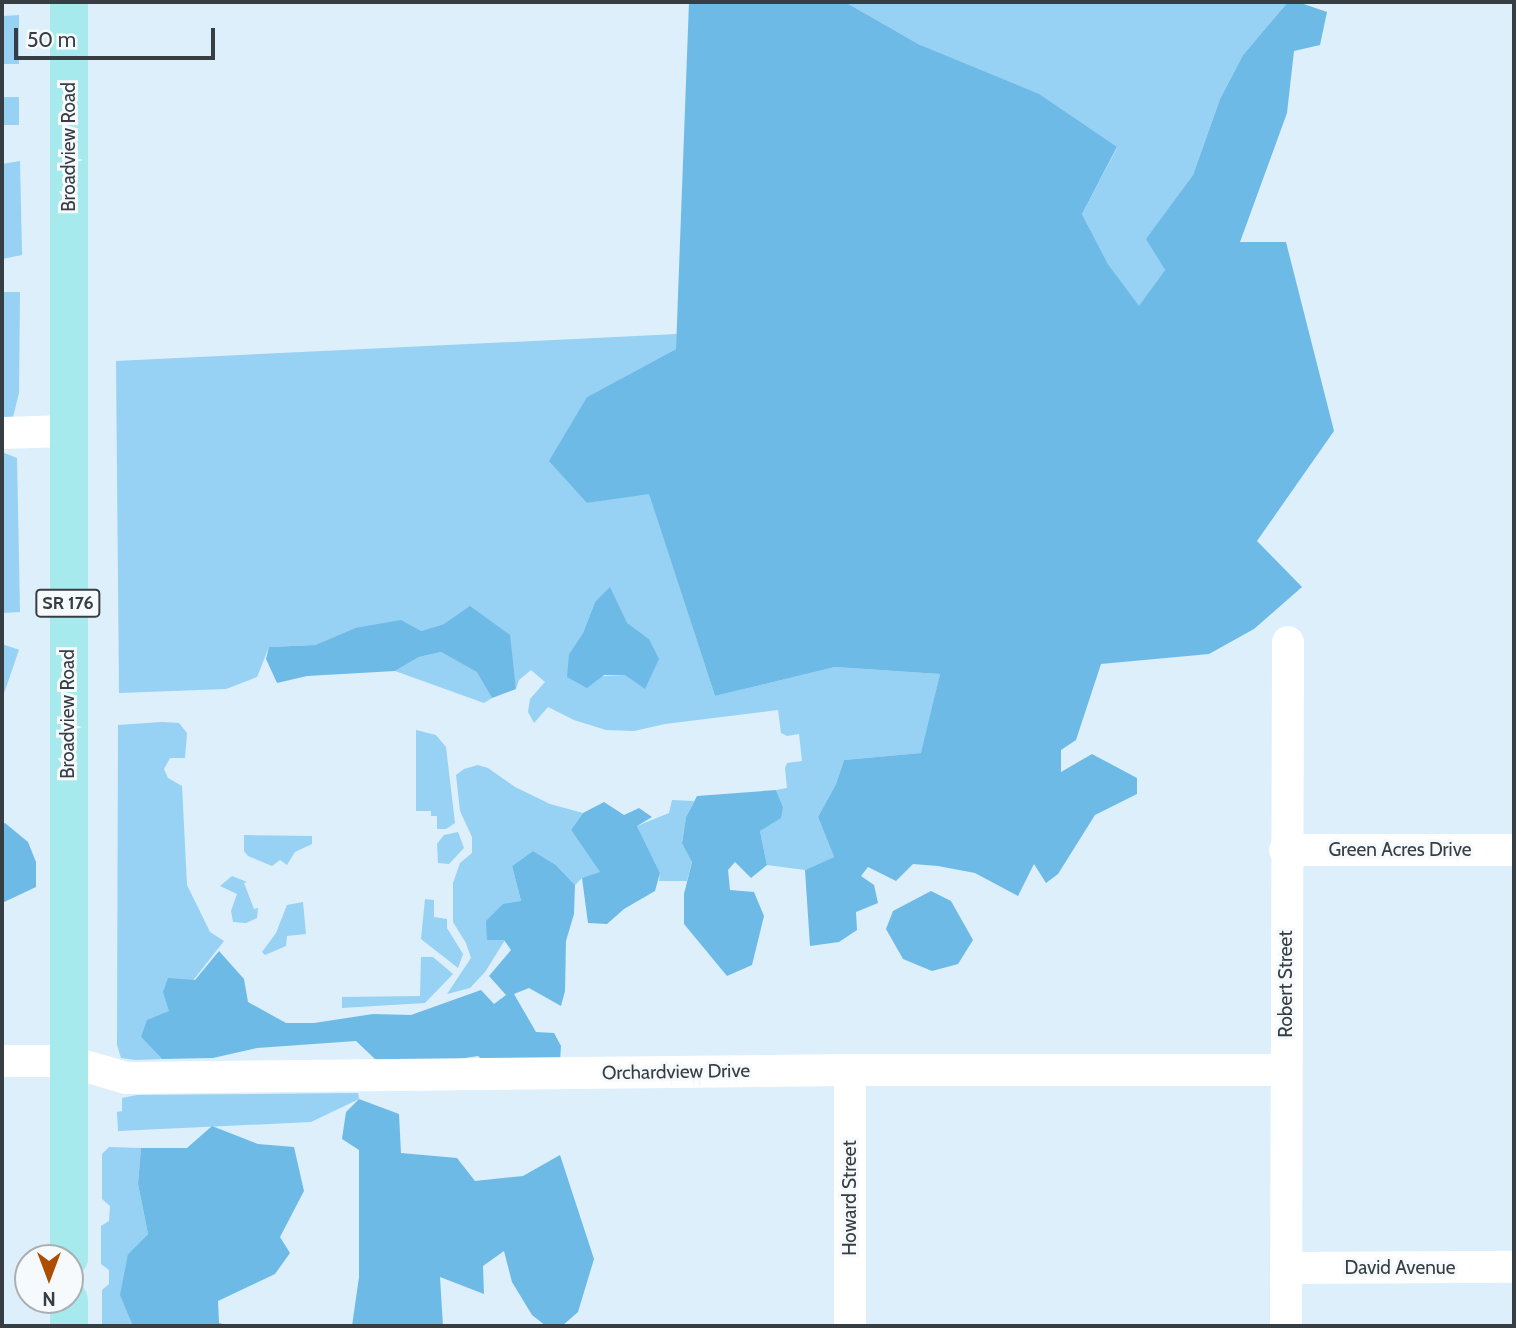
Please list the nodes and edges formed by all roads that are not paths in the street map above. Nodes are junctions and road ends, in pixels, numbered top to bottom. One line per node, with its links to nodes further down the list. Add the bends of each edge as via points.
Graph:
1 (69, 2): 2 (main road, Broadview Road / SR 176)
2 (68, 431): 3 (street); 8 (main road, Broadview Road / SR 176)
3 (2, 433)
4 (1288, 642): 5 (street, Robert Street)
5 (1285, 850): 6 (street, Green Acres Drive); 10 (street, Robert Street)
6 (1514, 850)
7 (2, 1061): 8 (street, Orchardview Drive)
8 (68, 1061): 9 (street, Orchardview Drive, via 126,1078); 11 (main road, Broadview Road / SR 176)
9 (850, 1070): 10 (street, Orchardview Drive); 14 (street, Howard Street)
10 (1286, 1070): 13 (street, Robert Street)
11 (69, 1244)
12 (1514, 1267): 13 (street, David Avenue)
13 (1286, 1268): 15 (street, Robert Street)
14 (850, 1326)
15 (1286, 1326)

